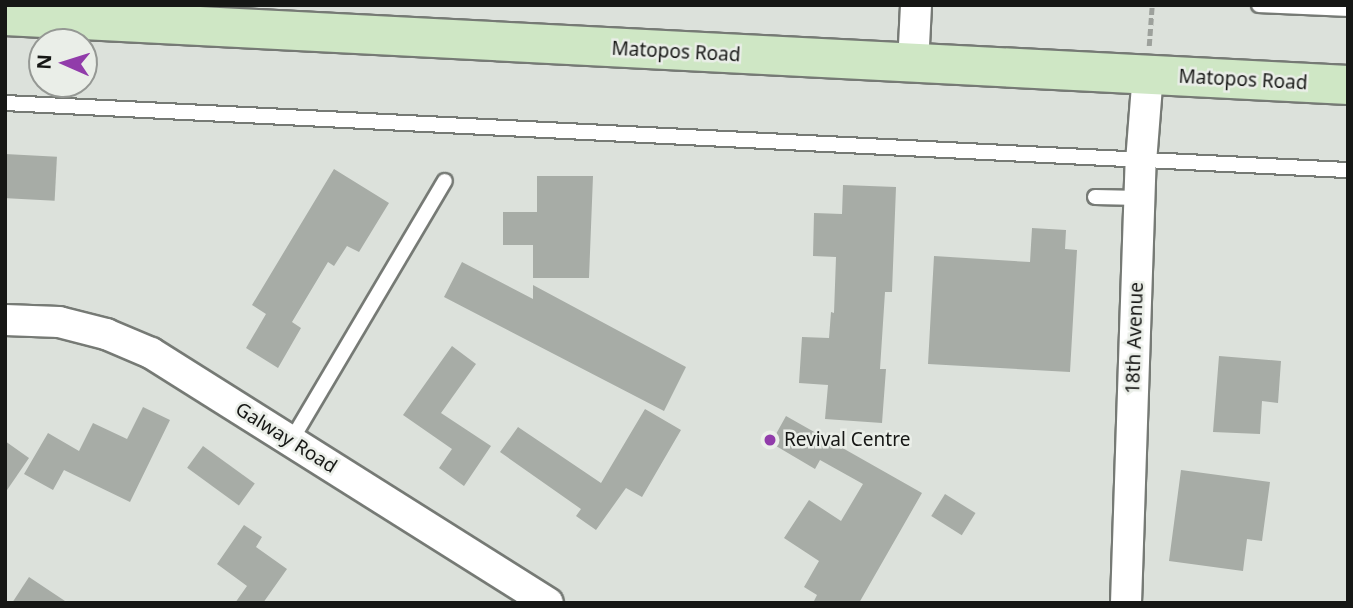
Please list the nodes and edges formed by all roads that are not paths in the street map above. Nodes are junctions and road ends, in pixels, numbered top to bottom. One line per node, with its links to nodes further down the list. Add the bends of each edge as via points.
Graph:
1 (916, 5): 5 (street)
2 (1259, 5): 3 (lane)
3 (1348, 9)
4 (5, 16): 5 (main road, Matopos Road)
5 (913, 65): 6 (main road, Matopos Road)
6 (1148, 74): 7 (main road, Matopos Road); 9 (street, 18th Avenue)
7 (1348, 85)
8 (5, 103): 9 (lane)
9 (1141, 162): 10 (lane); 13 (street, 18th Avenue)
10 (1348, 170)
11 (445, 181): 15 (lane)
12 (1095, 197): 13 (lane)
13 (1140, 198): 17 (street, 18th Avenue)
14 (5, 320): 15 (street, Galway Road, via 59,322 106,334 151,353)
15 (291, 441): 16 (street, Galway Road)
16 (548, 603)
17 (1126, 603)

